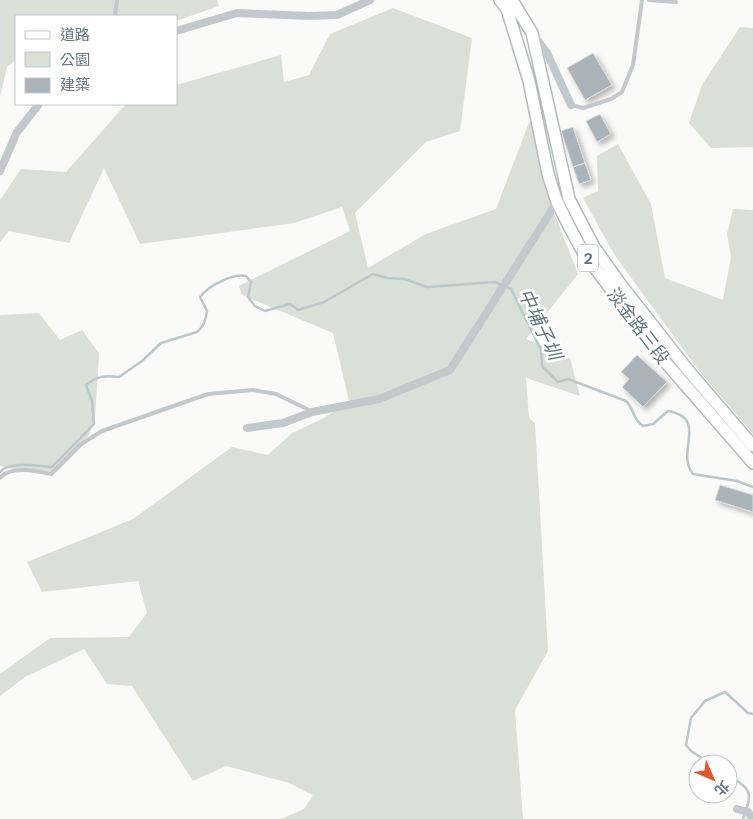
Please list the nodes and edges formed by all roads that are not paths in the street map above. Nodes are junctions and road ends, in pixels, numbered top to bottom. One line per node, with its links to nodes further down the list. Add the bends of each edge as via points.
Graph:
1 (117, 0): 7 (lane)
2 (370, 0): 8 (street, via 337,15 236,13)
3 (642, 0): 10 (lane, via 633,65 622,92 583,108)
4 (649, 0): 5 (lane)
5 (676, 2)
6 (506, 3): 9 (main road, 淡金路三段 / 2); 13 (main road, 淡金路三段 / 2, via 529,81 548,174)
7 (115, 15)
8 (178, 30)
9 (532, 33): 10 (street, via 546,53); 13 (main road, 淡金路三段 / 2)
10 (571, 104)
11 (38, 105): 12 (street, via 17,132)
12 (0, 171)
13 (563, 201): 14 (street, via 450,370 378,399); 16 (main road, 淡金路三段 / 2, via 621,285); 17 (main road, 淡金路三段 / 2, via 583,252 667,364)
14 (312, 412): 15 (street, via 283,423); 18 (lane, via 276,394 253,390 208,394 102,431 80,445 51,474 28,469 5,473)
15 (247, 428)
16 (753, 446)
17 (753, 463)
18 (0, 478)
19 (737, 809): 20 (street, via 748,812)
20 (753, 819)

